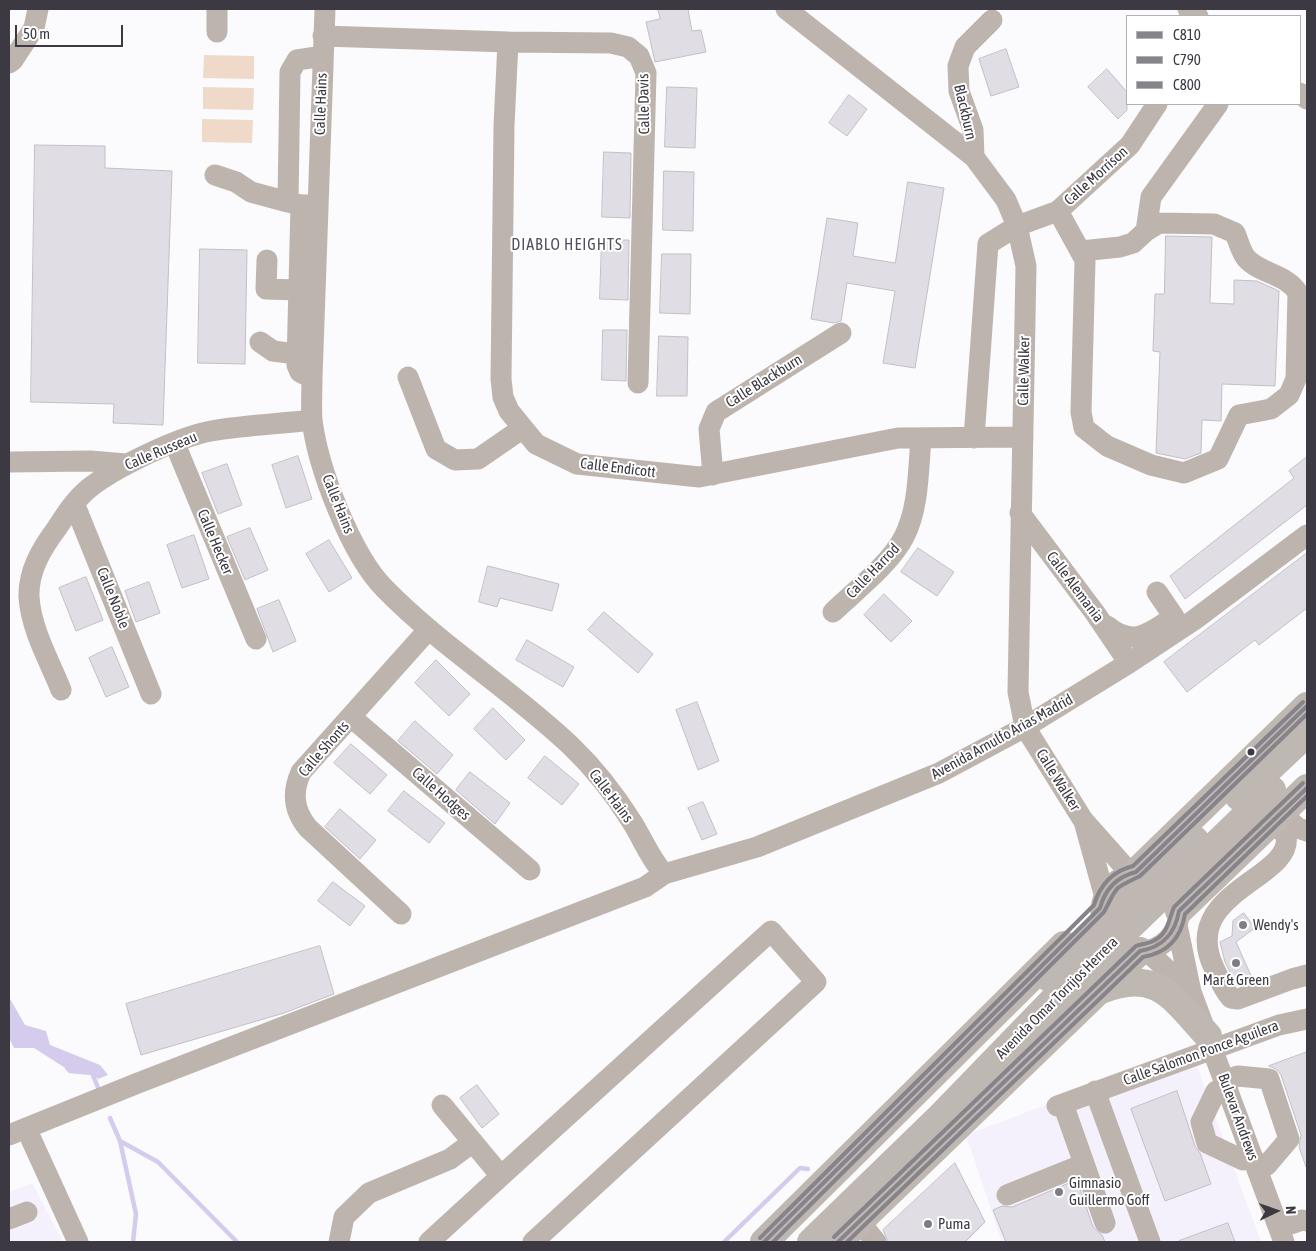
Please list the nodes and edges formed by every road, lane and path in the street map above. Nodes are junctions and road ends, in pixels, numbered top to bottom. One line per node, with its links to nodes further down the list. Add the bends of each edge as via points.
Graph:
1 (38, 9): 9 (street, via 34,28)
2 (217, 9): 6 (street)
3 (325, 9): 8 (street, Calle Hains)
4 (786, 9): 12 (street, Calle Walker)
5 (992, 20): 12 (street, Blackburn, via 965,47 958,66 959,92 973,130)
6 (217, 32)
7 (508, 42): 8 (street, Calle Davis); 26 (street, Calle Davis, via 611,42 628,47 639,56 646,73); 28 (street, Calle Endicott, via 501,379 509,411)
8 (323, 46): 14 (street, Calle Hains); 14 (street, Calle Davis, via 297,60 290,72)
9 (9, 62)
10 (1156, 105): 15 (street, Calle Morrison, via 1130,145)
11 (1217, 105): 17 (street, via 1152,197)
12 (974, 157): 16 (street, Calle Walker, via 1006,200)
13 (215, 176): 14 (street, via 236,182 251,192)
14 (302, 204): 20 (street); 25 (street, Calle Hains)
15 (1058, 211): 16 (street, Calle Morrison); 18 (street)
16 (1017, 226): 29 (street, Calle Walker, via 1026,266); 30 (street, Calle Morrison, via 988,244)
17 (1146, 231): 18 (street, via 1133,243 1120,248); 18 (street, via 1159,223 1224,226 1235,233 1244,257 1293,285 1298,293 1296,379 1289,395 1271,409 1239,415 1218,459 1184,473 1151,466 1107,446 1084,428 1080,412 1085,260)
18 (1081, 251)
19 (267, 260): 20 (street, via 266,289)
20 (300, 290): 23 (street)
21 (841, 334): 35 (street, Calle Blackburn, via 716,412 709,430)
22 (260, 342): 23 (street, via 273,351)
23 (296, 354): 25 (street, via 300,372)
24 (408, 377): 28 (street, via 436,449 455,460 478,459)
25 (312, 378): 27 (street, Calle Hains)
26 (638, 384)
27 (312, 420): 32 (street, Calle Russeau, via 209,432); 42 (street, Calle Hains, via 332,494 356,546 383,588)
28 (523, 428): 35 (street, Calle Endicott, via 536,444 577,464 699,477)
29 (1023, 437): 30 (street, Calle Endicott); 37 (street, Calle Walker)
30 (974, 438): 31 (street, Calle Endicott)
31 (921, 439): 35 (street, Calle Endicott, via 898,438); 40 (street, Calle Harrod, via 915,502 904,539)
32 (175, 444): 34 (street, Calle Russeau); 43 (street, Calle Hecker)
33 (9, 462): 34 (street)
34 (126, 464): 36 (street, Calle Russeau, via 87,489)
35 (713, 475)
36 (74, 503): 45 (street, Calle Russeau, via 46,542 30,580 29,596 36,629); 46 (street, Calle Noble)
37 (1020, 513): 41 (street, Calle Alemania); 49 (street, Calle Walker, via 1018,692)
38 (1307, 535): 44 (street, Avenida Arnulfo Arias Madrid, via 1194,620)
39 (1157, 592): 41 (street, via 1174,617 1144,635 1130,638 1117,634)
40 (833, 612)
41 (1102, 622): 44 (street, Calle Alemania)
42 (429, 629): 48 (street, Calle Shonts); 59 (street, Calle Hains, via 571,746 618,801 635,826 650,858)
43 (256, 639)
44 (1129, 663): 49 (street, Avenida Arnulfo Arias Madrid)
45 (61, 690)
46 (151, 694)
47 (1307, 706): 56 (main road)
48 (352, 718): 57 (street, Calle Hodges); 61 (street, Calle Shonts, via 301,772 296,784 295,802 301,820 308,828)
49 (1025, 727): 54 (street, Calle Walker); 59 (street, Avenida Arnulfo Arias Madrid, via 939,773 851,810 757,847)
50 (1307, 733): 56 (main road, Avenida Omar Torrijos Herrera)
51 (1307, 757): 56 (main road, Avenida Omar Torrijos Herrera)
52 (1307, 788): 53 (main road)
53 (1277, 817): 55 (street); 56 (main road); 64 (street, via 1286,836 1285,848 1277,861 1242,886 1218,910 1208,927 1206,953 1231,998 1238,999)
54 (1083, 820): 58 (street, Calle Walker); 60 (street, Calle Walker)
55 (1307, 831)
56 (1205, 845): 58 (main road); 62 (main road); 65 (main road, Avenida Omar Torrijos Herrera, bridge, via 1129,899)
57 (530, 870)
58 (1133, 873): 60 (street, via 1113,882); 62 (street, via 1149,873 1166,882 1177,898)
59 (664, 874): 72 (street, Avenida Arnulfo Arias Madrid, via 645,887 138,1082)
60 (1102, 901): 63 (street, via 1103,925 1111,939 1126,948); 65 (main road)
61 (401, 914)
62 (1178, 918): 63 (street, via 1167,940); 66 (street, Bulevar Andrews)
63 (1143, 951): 65 (main road); 66 (street, Bulevar Andrews)
64 (1307, 975)
65 (1067, 986): 68 (main road, via 1127,982 1155,984 1170,994); 80 (main road); 86 (main road); 87 (main road, Avenida Omar Torrijos Herrera); 88 (main road, Avenida Omar Torrijos Herrera, via 941,1116)
66 (1192, 992): 68 (street, Bulevar Andrews)
67 (1307, 1019): 68 (street, Calle Salomon Ponce Aguilera)
68 (1210, 1042): 69 (street, Bulevar Andrews); 70 (street, Calle Salomon Ponce Aguilera)
69 (1226, 1084): 75 (street, Bulevar Andrews); 75 (street, via 1216,1091 1201,1122 1208,1143); 75 (street, via 1238,1076 1268,1079 1289,1139 1267,1164)
70 (1096, 1091): 74 (street, Calle Salomon Ponce Aguilera, via 1060,1105); 90 (street)
71 (442, 1106): 73 (street)
72 (17, 1132): 82 (street)
73 (473, 1142): 76 (street); 83 (street, via 450,1159 369,1193 344,1217)
74 (1084, 1164): 77 (street); 79 (street)
75 (1255, 1164): 81 (street, Bulevar Andrews)
76 (501, 1176): 84 (street); 85 (street, via 771,931 816,982)
77 (1007, 1195)
78 (1307, 1221): 81 (street, via 1302,1220)
79 (1106, 1223)
80 (868, 1232): 89 (main road)
81 (1282, 1235)
82 (78, 1242)
83 (339, 1242)
84 (429, 1242)
85 (533, 1242)
86 (764, 1242)
87 (771, 1242)
88 (811, 1242)
89 (838, 1242)
90 (1150, 1242)

